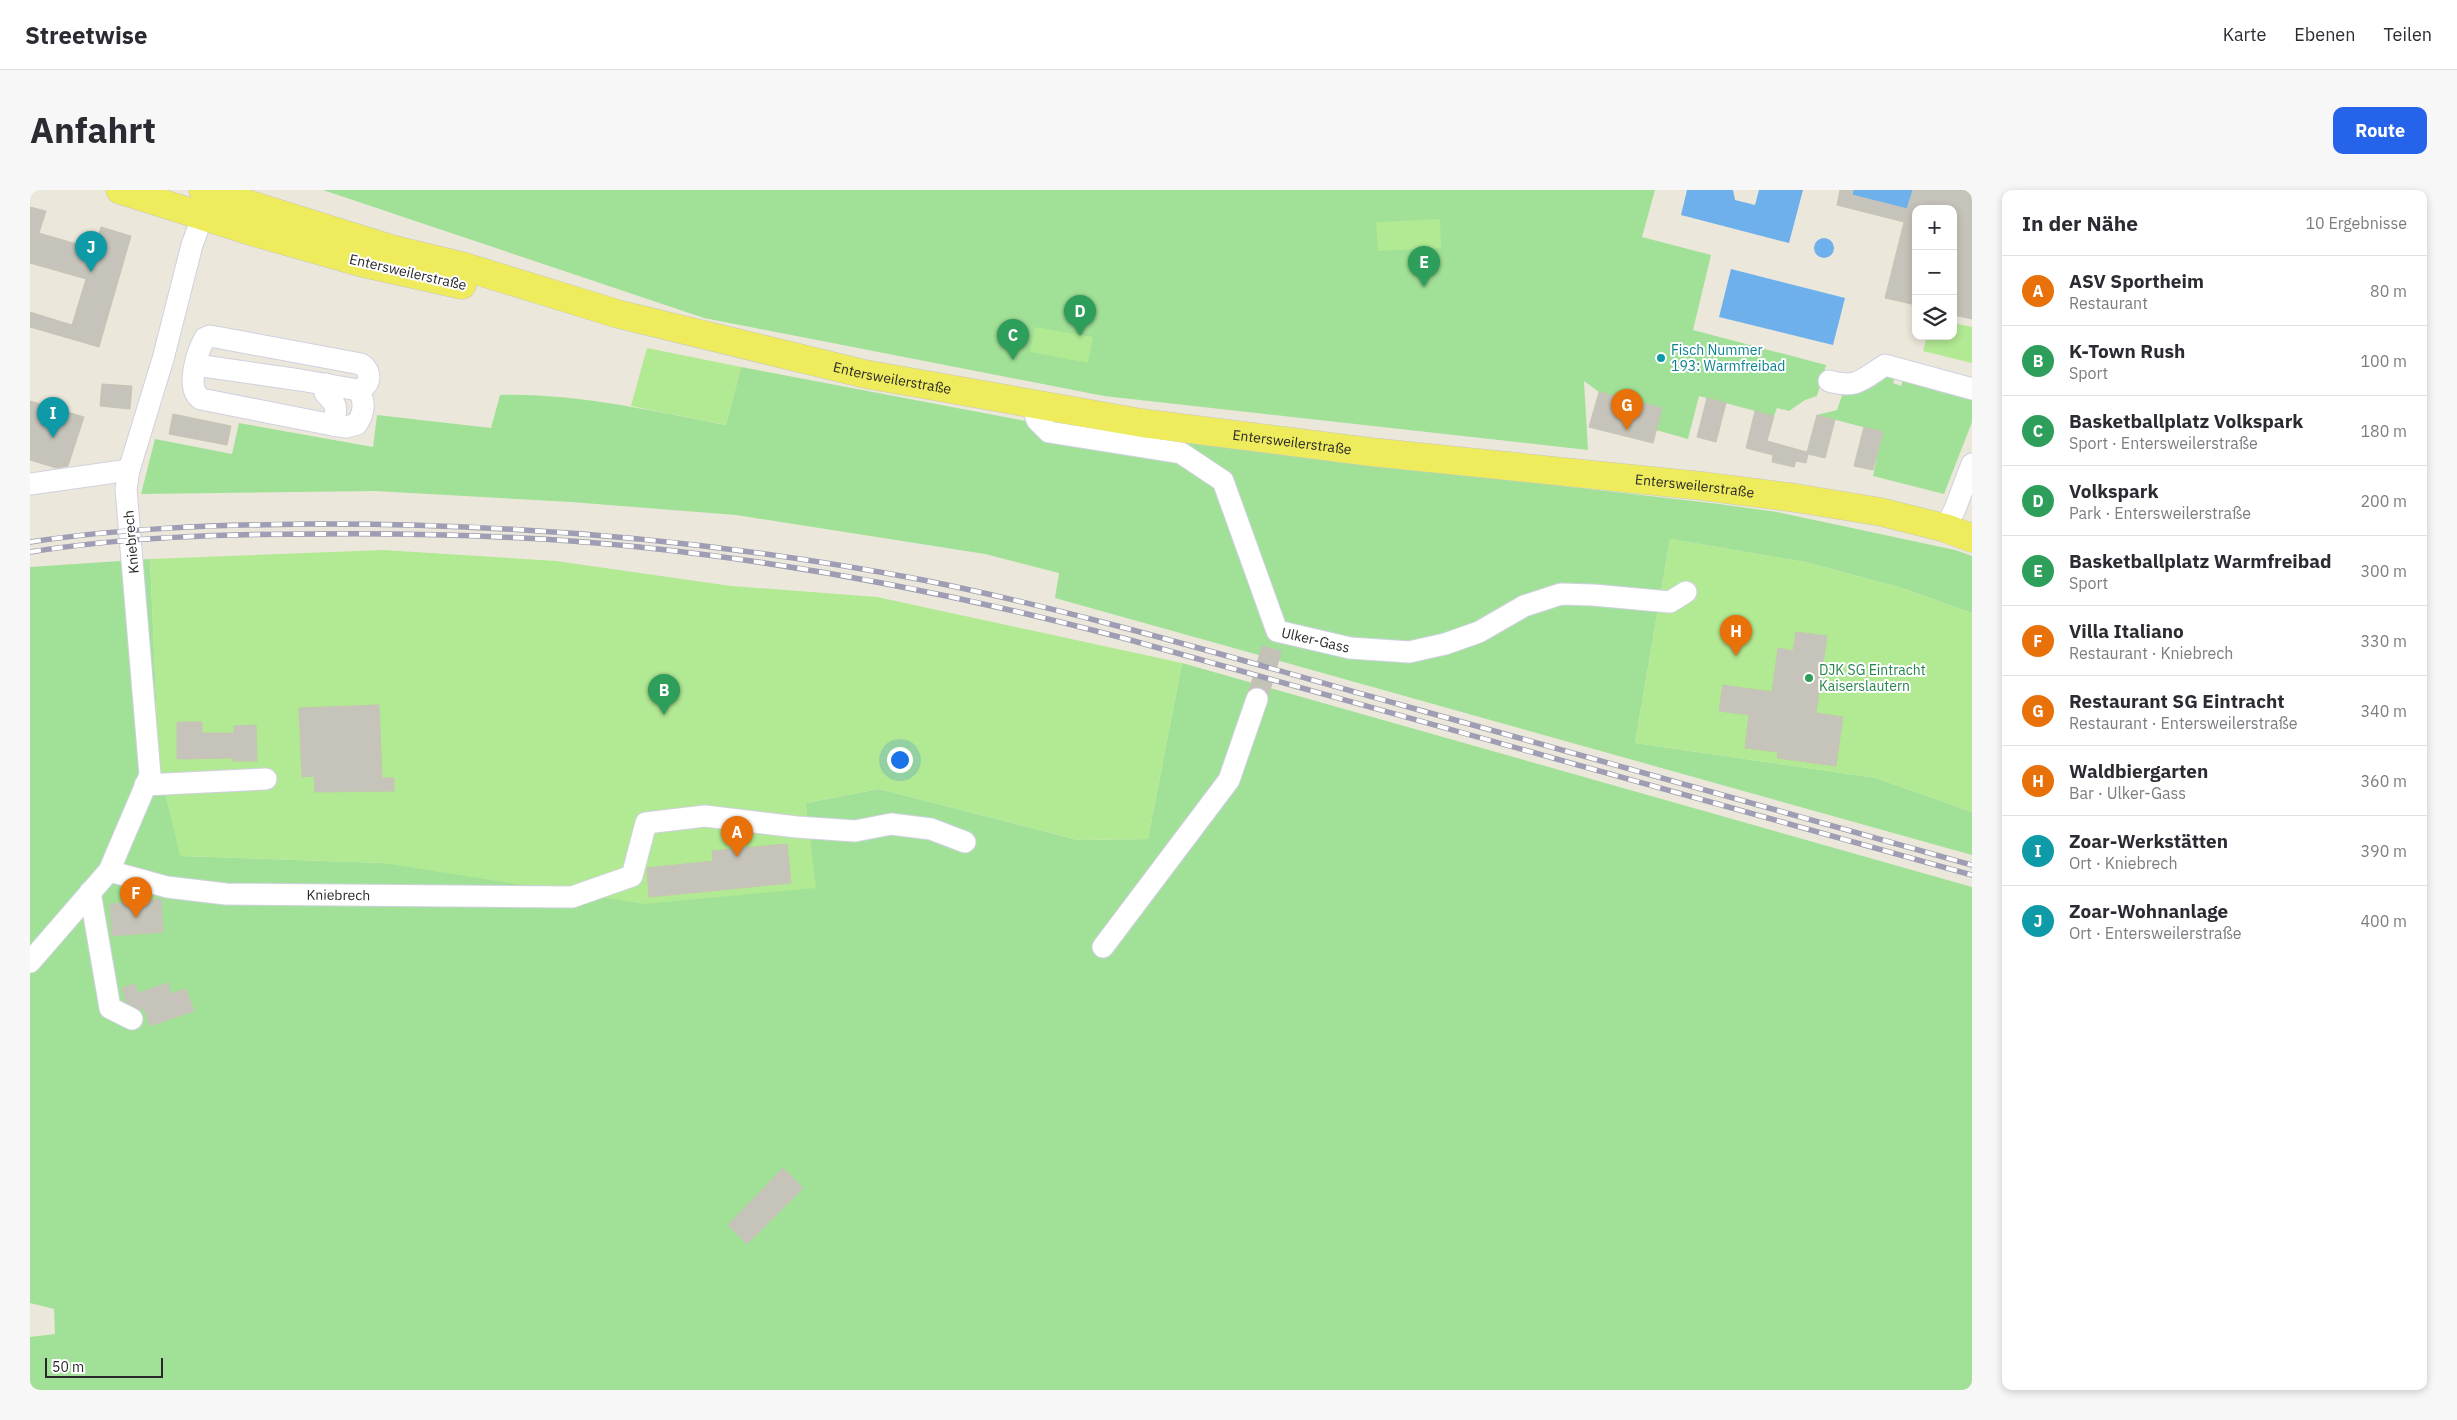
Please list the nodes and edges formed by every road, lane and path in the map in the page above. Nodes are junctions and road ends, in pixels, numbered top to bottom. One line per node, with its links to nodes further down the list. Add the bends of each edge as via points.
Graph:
1 (120, 190): 2 (main road, via 154,199 186,202)
2 (208, 196): 10 (main road, Entersweilerstraße, via 462,266 618,314 865,374); 14 (street, Kniebrech)
3 (269, 347): 4 (street, via 210,336 200,346); 5 (street); 9 (street, via 361,364 369,375 363,389)
4 (196, 365): 5 (street); 11 (street, via 192,387 195,395)
5 (263, 376): 7 (street); 11 (street)
6 (1828, 381): 8 (street, via 1846,386 1854,384 1885,365)
7 (326, 384): 9 (street); 12 (street, via 325,393 335,402)
8 (1972, 389)
9 (358, 390): 12 (street, via 364,405 357,424 346,427)
10 (1032, 405): 16 (main road, Entersweilerstraße, via 1142,423 1371,452 1721,488 1880,512); 18 (street, Ulker-Gass, via 1036,420 1050,432 1181,453 1223,481 1277,631 1350,648 1409,652 1479,632 1524,606 1561,594 1670,602)
11 (256, 410): 12 (street)
12 (333, 425)
13 (1972, 464): 16 (street)
14 (129, 470): 15 (street); 21 (street, Kniebrech, via 126,489 150,774)
15 (30, 484)
16 (1945, 528): 17 (main road, Entersweilerstraße)
17 (1972, 538)
18 (1686, 592)
19 (1258, 699): 25 (street, via 1229,780)
20 (266, 779): 21 (street)
21 (145, 785): 23 (street, Kniebrech)
22 (966, 842): 23 (street, Kniebrech, via 931,829 891,824 854,831 705,816 646,823 632,876 572,897 226,894 167,886)
23 (109, 870): 24 (street, Kniebrech)
24 (90, 892): 26 (street, Kniebrech); 27 (street, via 110,1008)
25 (1103, 947)
26 (30, 962)
27 (132, 1019)

